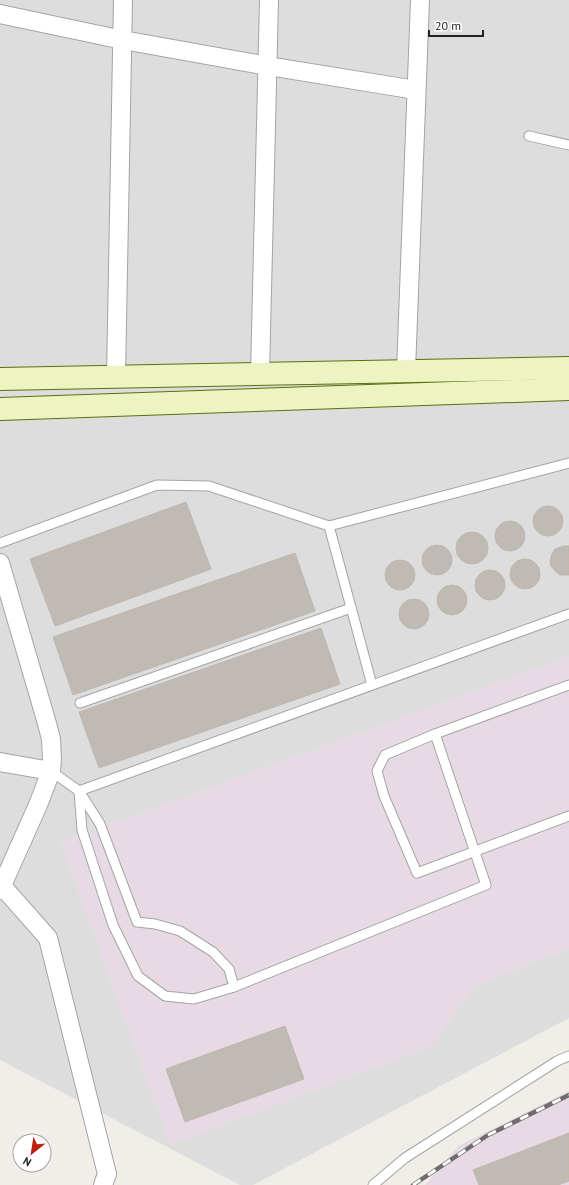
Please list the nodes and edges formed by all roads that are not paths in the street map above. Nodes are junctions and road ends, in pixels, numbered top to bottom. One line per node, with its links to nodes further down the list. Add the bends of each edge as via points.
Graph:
1 (124, 0): 5 (street)
2 (270, 0): 6 (street)
3 (420, 0): 7 (street)
4 (0, 14): 5 (street)
5 (123, 40): 6 (street); 13 (street)
6 (268, 66): 7 (street); 12 (street)
7 (416, 90): 11 (street)
8 (529, 136): 9 (lane)
9 (569, 145)
10 (569, 368): 11 (main road)
11 (406, 371): 12 (main road)
12 (260, 374): 13 (main road)
13 (116, 377): 14 (main road)
14 (0, 379)
15 (569, 389): 16 (main road)
16 (0, 409)
17 (569, 464): 18 (lane)
18 (329, 526): 19 (lane, via 209,486 157,485); 22 (lane)
19 (0, 543)
20 (0, 563): 21 (street)
21 (6, 605): 29 (street, via 52,739)
22 (351, 608): 24 (lane); 26 (lane)
23 (569, 614): 24 (lane)
24 (372, 685): 30 (lane)
25 (569, 685): 27 (lane)
26 (80, 703)
27 (435, 734): 32 (lane); 32 (lane, via 385,755 377,772 384,796 417,873)
28 (0, 762): 29 (street)
29 (51, 771): 30 (lane); 33 (street)
30 (79, 791): 34 (lane, via 100,824 137,922 180,931 214,952 229,969); 34 (lane, via 82,830 113,925 138,976 165,996 194,999)
31 (569, 816): 32 (lane)
32 (475, 852): 34 (lane, via 486,885)
33 (1, 887): 36 (street, via 48,938 107,1174)
34 (234, 987)
35 (569, 1056): 37 (lane, via 557,1061 405,1158)
36 (104, 1185)
37 (373, 1185)

